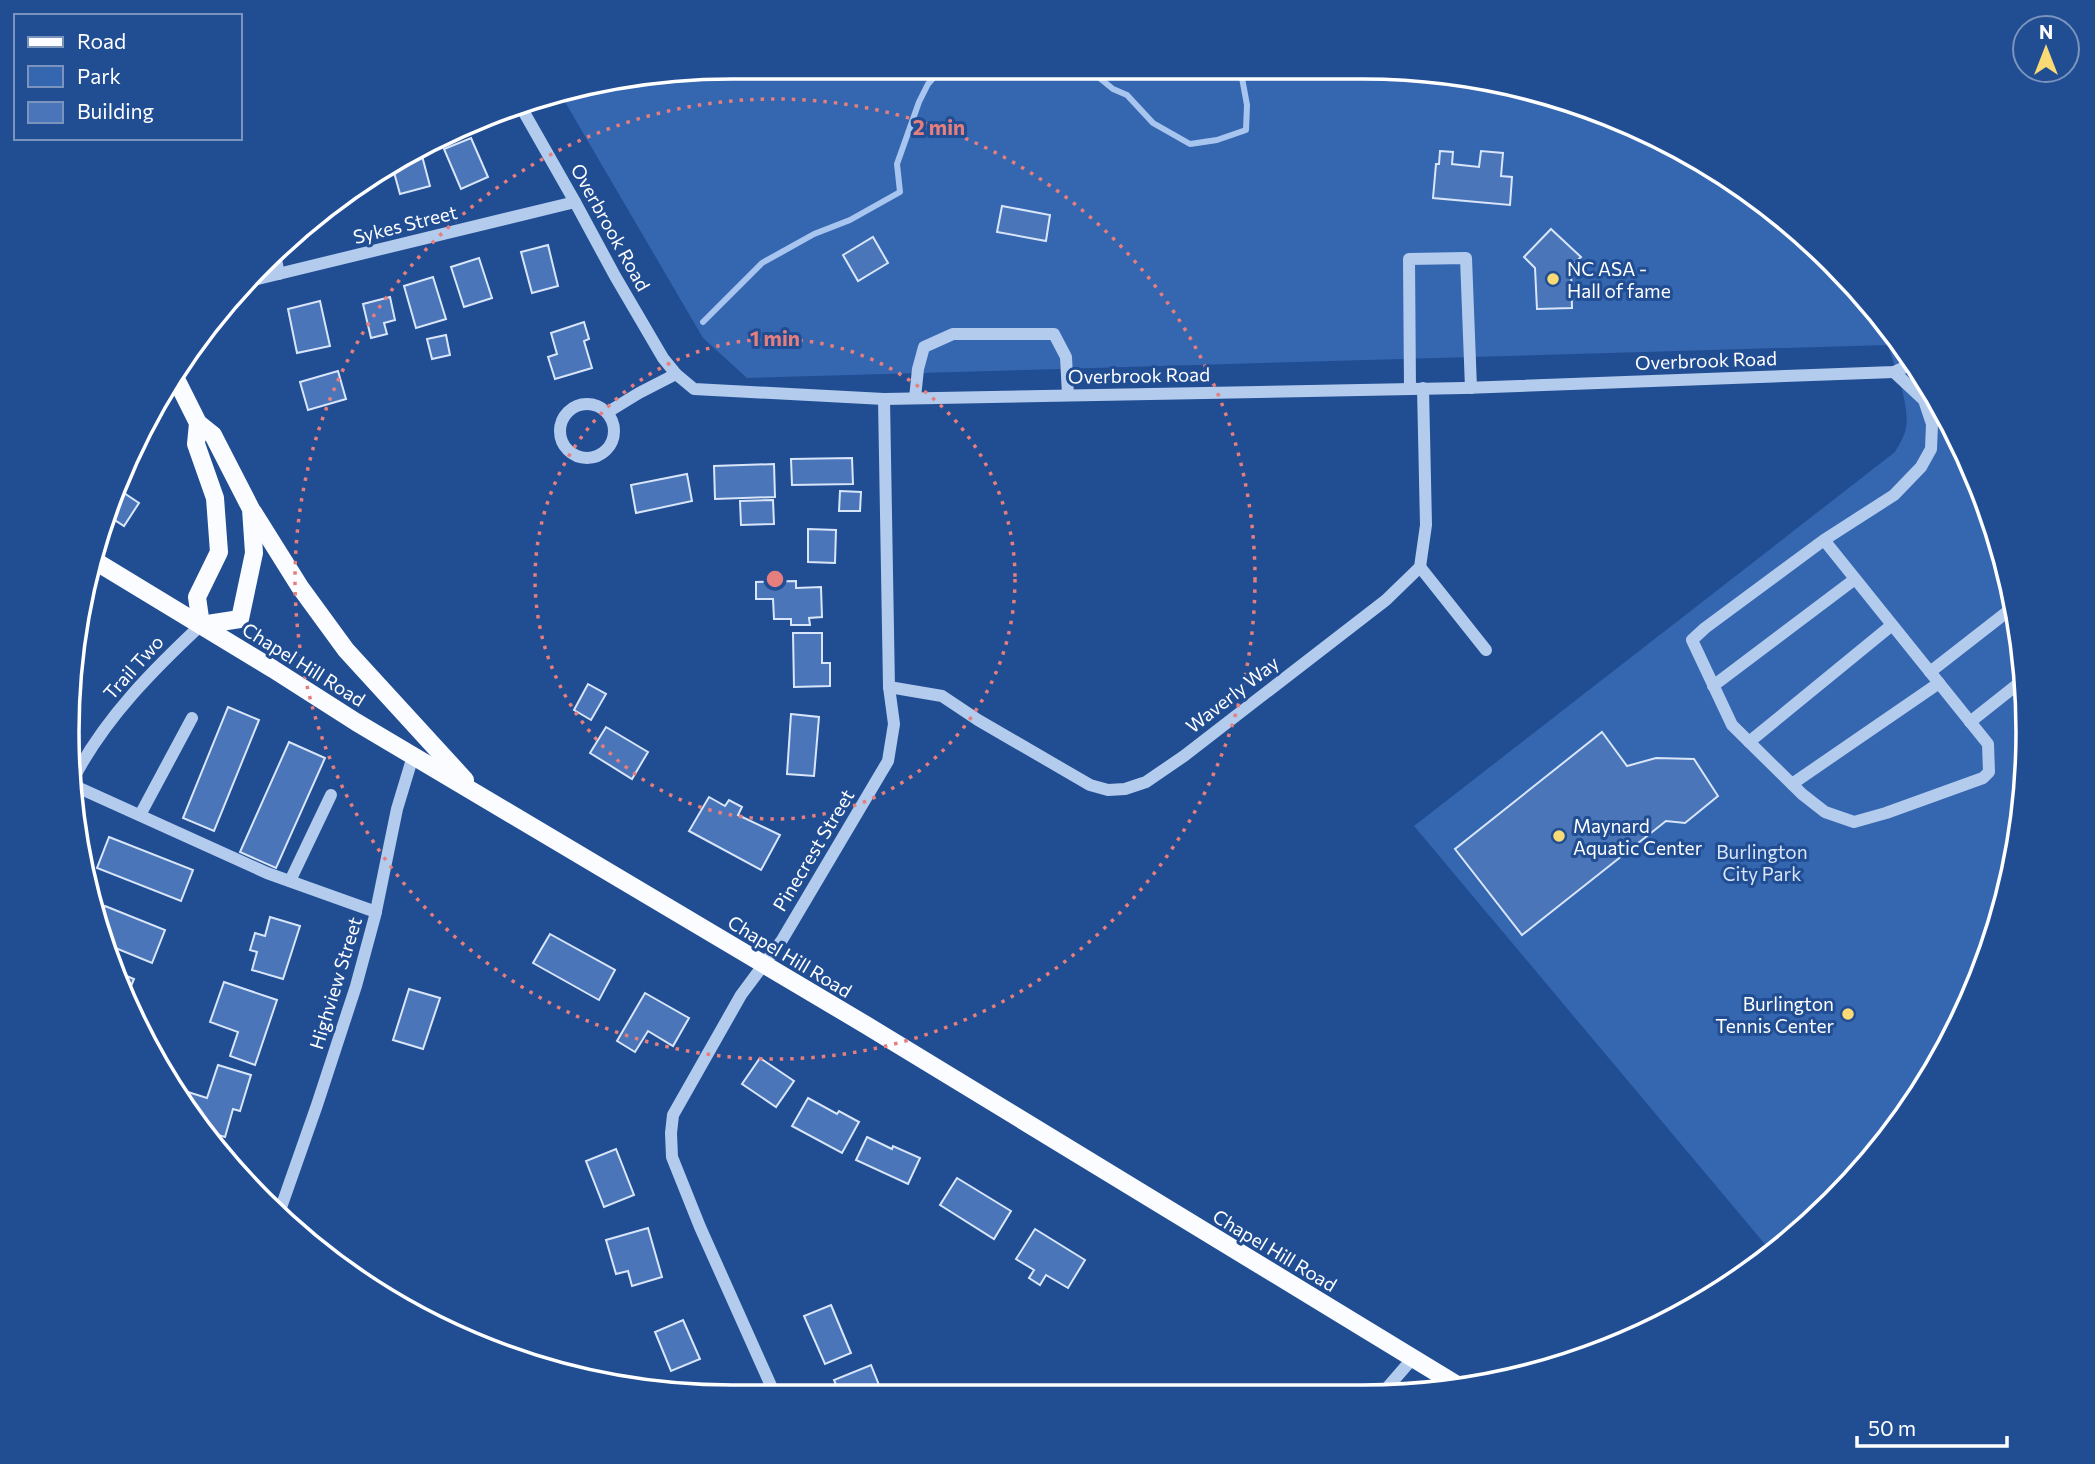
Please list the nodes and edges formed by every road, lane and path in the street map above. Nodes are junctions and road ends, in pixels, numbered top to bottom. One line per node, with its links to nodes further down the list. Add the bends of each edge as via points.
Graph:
1 (524, 112): 2 (street, Overbrook Road)
2 (575, 201): 4 (street, Sykes Street); 8 (street, Overbrook Road)
3 (277, 264): 4 (street)
4 (279, 274): 5 (street, Sykes Street)
5 (263, 278)
6 (1905, 367): 7 (street, Overbrook Road)
7 (1894, 372): 11 (street, Overbrook Road); 18 (street, via 1924,400 1932,424 1931,449 1894,495)
8 (676, 374): 14 (street, Overbrook Road, via 694,389); 15 (street)
9 (179, 385): 16 (main road)
10 (1416, 388): 11 (street, Overbrook Road); 11 (street, via 1409,260 1466,258); 12 (street, Overbrook Road); 20 (street, via 1426,524)
11 (1471, 388)
12 (1068, 395): 13 (street, Overbrook Road); 13 (street, via 1066,357 1054,334 953,334 924,347)
13 (915, 398): 14 (street, Overbrook Road)
14 (884, 399): 29 (street, Pinecrest Street)
15 (608, 412): 15 (street, via 588,404 568,411 560,423 559,437 566,450 578,458 593,459 606,452 614,440)
16 (198, 423): 17 (main road, via 213,435); 23 (main road, via 196,444 215,498 219,552 197,597)
17 (251, 509): 23 (main road, via 254,553 240,620); 39 (main road, via 346,650)
18 (1824, 540): 21 (street); 28 (street, via 1692,640)
19 (101, 564): 23 (main road, Chapel Hill Road)
20 (1420, 567): 25 (street); 29 (street, Waverly Way, via 1386,600 1184,756 1146,782 1125,789 1090,785 942,696)
21 (1856, 579): 24 (street); 28 (street)
22 (2006, 614): 26 (street)
23 (201, 625): 34 (main road, Chapel Hill Road); 35 (street, Trail Two, via 122,705)
24 (1892, 625): 26 (street); 33 (street)
25 (1486, 650)
26 (1930, 672): 27 (street)
27 (1939, 683): 32 (street); 36 (street)
28 (1713, 686): 33 (street, via 1732,725)
29 (889, 687): 43 (street, Pinecrest Street, via 894,724 888,761)
30 (2015, 687): 32 (street)
31 (191, 718): 40 (street)
32 (1970, 722): 36 (street, via 1988,744 1989,772 1886,813 1854,822 1825,812)
33 (1749, 742): 36 (street)
34 (414, 756): 39 (main road, Chapel Hill Road); 42 (street, Highview Street, via 397,809)
35 (80, 767)
36 (1792, 784)
37 (81, 789): 40 (street)
38 (331, 795): 41 (street)
39 (480, 795): 43 (main road, Chapel Hill Road)
40 (140, 815): 41 (street)
41 (290, 881): 42 (street)
42 (376, 912): 44 (street, Highview Street)
43 (764, 965): 45 (main road, Chapel Hill Road); 48 (street, Pinecrest Street, via 741,995 684,1093 673,1115 671,1133 672,1157 699,1227)
44 (282, 1205)
45 (1413, 1358): 46 (main road, Chapel Hill Road); 47 (street)
46 (1449, 1380)
47 (1390, 1384)
48 (770, 1385)

